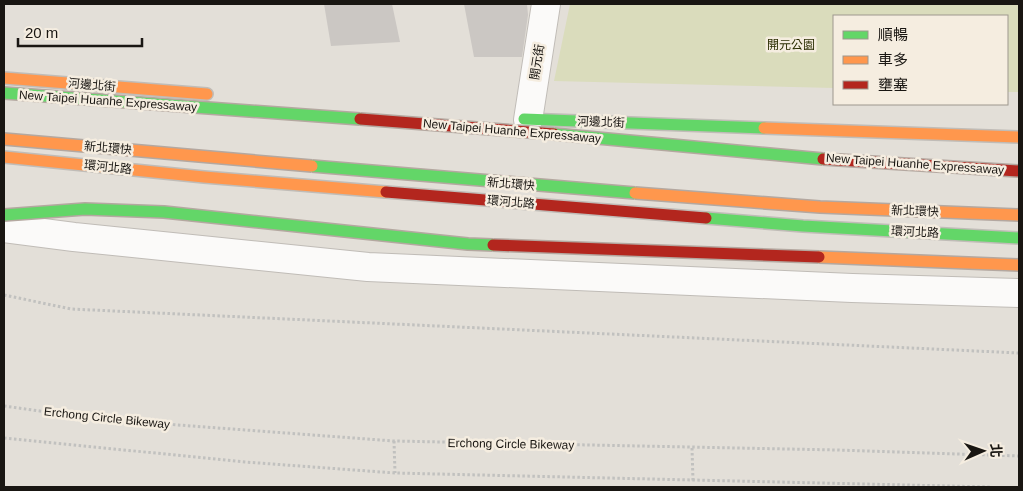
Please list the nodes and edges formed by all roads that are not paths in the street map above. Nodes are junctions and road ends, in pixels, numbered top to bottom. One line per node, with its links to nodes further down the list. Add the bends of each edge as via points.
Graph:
1 (546, 4): 5 (street, 開元街)
2 (4, 78): 4 (main road, 河邊北街)
3 (4, 93): 9 (main road, New Taipei Huanhe Expressaway, bridge, via 522,131 804,158)
4 (221, 96)
5 (518, 119): 6 (main road, 河邊北街)
6 (1019, 137)
7 (4, 139): 11 (main road, 新北環快, bridge, via 820,207)
8 (4, 157): 13 (main road, 環河北路, via 204,177 793,225)
9 (1019, 171)
10 (4, 215): 14 (main road, bridge, via 85,209 164,212 468,244)
11 (1019, 216)
12 (4, 228): 15 (street, via 368,267)
13 (1019, 238)
14 (1019, 265)
15 (1019, 293)

